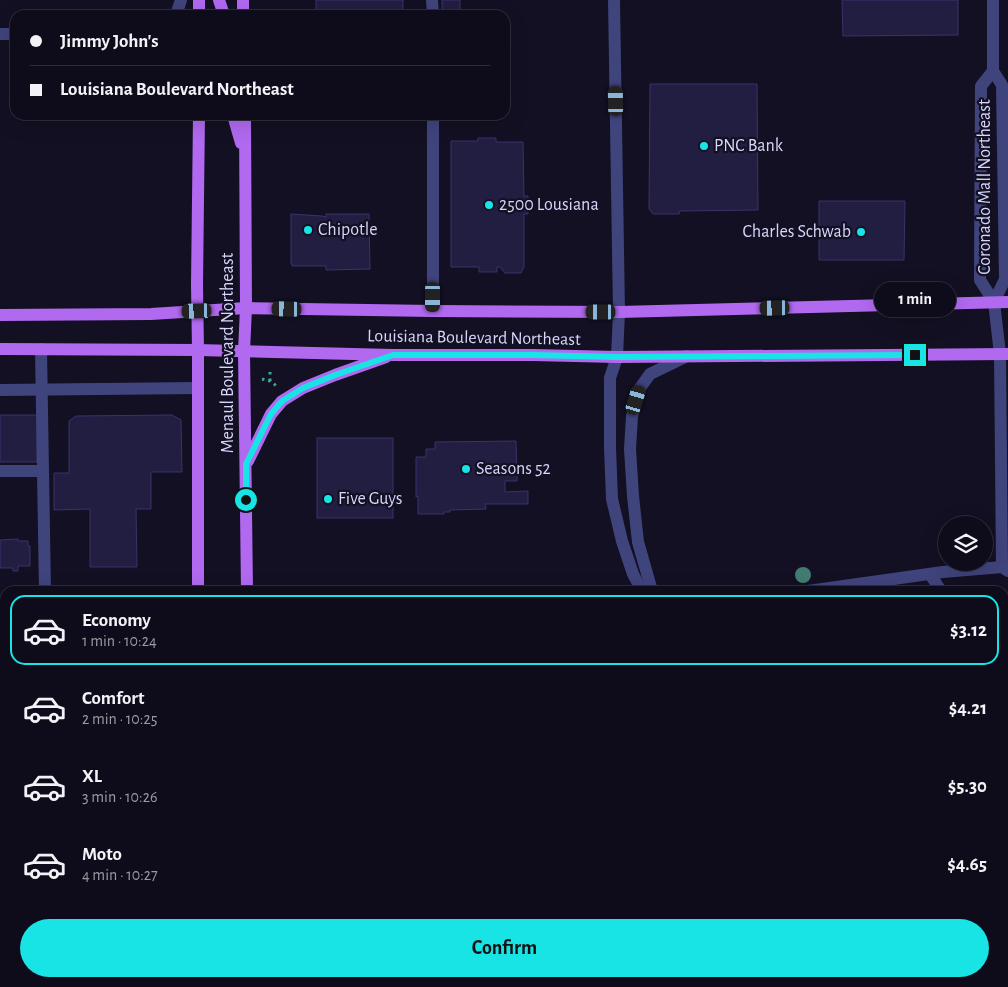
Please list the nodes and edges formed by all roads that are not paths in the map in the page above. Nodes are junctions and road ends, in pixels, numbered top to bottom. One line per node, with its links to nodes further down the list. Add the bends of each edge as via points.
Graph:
1 (614, 0): 14 (street)
2 (993, 0): 3 (street)
3 (993, 71): 9 (street, Coronado Mall Northeast, via 1002,85 1005,279); 9 (street, Coronado Mall Northeast, via 981,86 980,280)
4 (199, 120): 12 (main road, Menaul Boulevard Northeast)
5 (234, 120): 8 (main road)
6 (245, 120): 8 (main road, Menaul Boulevard Northeast)
7 (433, 120): 13 (street)
8 (245, 157): 11 (main road, Menaul Boulevard Northeast)
9 (994, 302): 10 (main road, Louisiana Boulevard Northeast); 14 (main road, Louisiana Boulevard Northeast); 20 (street, Coronado Mall Northeast)
10 (1008, 302)
11 (246, 308): 12 (main road, Louisiana Boulevard Northeast); 13 (main road, Louisiana Boulevard Northeast); 19 (main road, Menaul Boulevard Northeast)
12 (197, 311): 15 (main road, Louisiana Boulevard Northeast); 18 (main road, Menaul Boulevard Northeast)
13 (433, 311): 14 (main road, Louisiana Boulevard Northeast)
14 (619, 312): 23 (street)
15 (0, 315)
16 (0, 349): 17 (main road, Louisiana Boulevard Northeast)
17 (41, 349): 18 (main road, Louisiana Boulevard Northeast); 25 (street)
18 (198, 350): 19 (main road, Louisiana Boulevard Northeast); 24 (main road, Menaul Boulevard Northeast)
19 (244, 351): 21 (main road, Louisiana Boulevard Northeast); 27 (main road, Menaul Boulevard Northeast)
20 (1004, 354): 22 (main road, Louisiana Boulevard Northeast); 30 (street, Coronado Mall Northeast)
21 (393, 355): 23 (main road, Louisiana Boulevard Northeast); 27 (main road, via 303,388 282,401 271,414)
22 (686, 356): 23 (main road, Louisiana Boulevard Northeast); 36 (street, via 650,374 640,388 632,416 630,449 637,533)
23 (617, 357): 35 (street, via 610,378 612,499 624,549)
24 (198, 388): 25 (street); 33 (main road, Menaul Boulevard Northeast)
25 (41, 389): 26 (street); 29 (street)
26 (0, 390)
27 (246, 464): 34 (main road, Menaul Boulevard Northeast)
28 (0, 471): 29 (street)
29 (43, 471): 32 (street)
30 (1005, 569): 31 (street)
31 (930, 574): 37 (street); 38 (street)
32 (45, 586)
33 (198, 586)
34 (247, 586)
35 (639, 586)
36 (651, 586)
37 (847, 586)
38 (938, 586)

